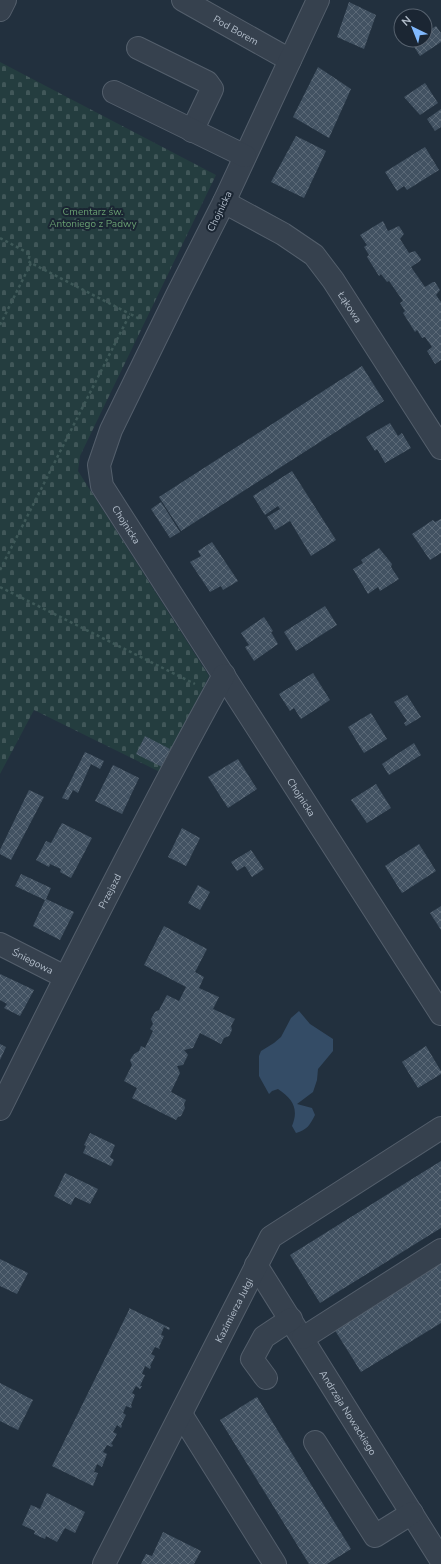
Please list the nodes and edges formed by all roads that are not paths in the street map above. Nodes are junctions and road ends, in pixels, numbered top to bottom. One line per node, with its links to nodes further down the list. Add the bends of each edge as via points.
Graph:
1 (5, 0): 4 (street)
2 (183, 0): 6 (street, Pod Borem)
3 (318, 0): 6 (street, Chojnicka)
4 (0, 10)
5 (138, 48): 8 (street, via 207,82 212,89)
6 (290, 60): 9 (street, Chojnicka)
7 (114, 92): 8 (street)
8 (192, 130): 9 (street)
9 (245, 156): 10 (street, Chojnicka)
10 (224, 202): 11 (street, Łąkowa, via 283,234 314,255 333,280); 12 (street, Chojnicka, via 111,430 99,464 102,486)
11 (441, 448)
12 (219, 684): 14 (street, Przejazd, via 165,783); 15 (street, Chojnicka)
13 (0, 944): 14 (street, Śniegowa)
14 (66, 978): 16 (street, Przejazd)
15 (441, 1014)
16 (0, 1109)
17 (441, 1128): 19 (street, Kazimierza Jułgi, via 271,1237)
18 (441, 1250): 21 (street)
19 (256, 1265): 20 (street, Andrzeja Nowackiego); 23 (street, Kazimierza Jułgi)
20 (291, 1319): 21 (street, Andrzeja Nowackiego); 22 (street, via 264,1337 252,1359)
21 (303, 1338): 25 (street, Andrzeja Nowackiego)
22 (266, 1378)
23 (181, 1414): 27 (street, Kazimierza Jułgi); 28 (street)
24 (315, 1442): 25 (street, via 375,1536)
25 (412, 1513): 26 (street, Andrzeja Nowackiego)
26 (441, 1560)
27 (104, 1564)
28 (275, 1564)

